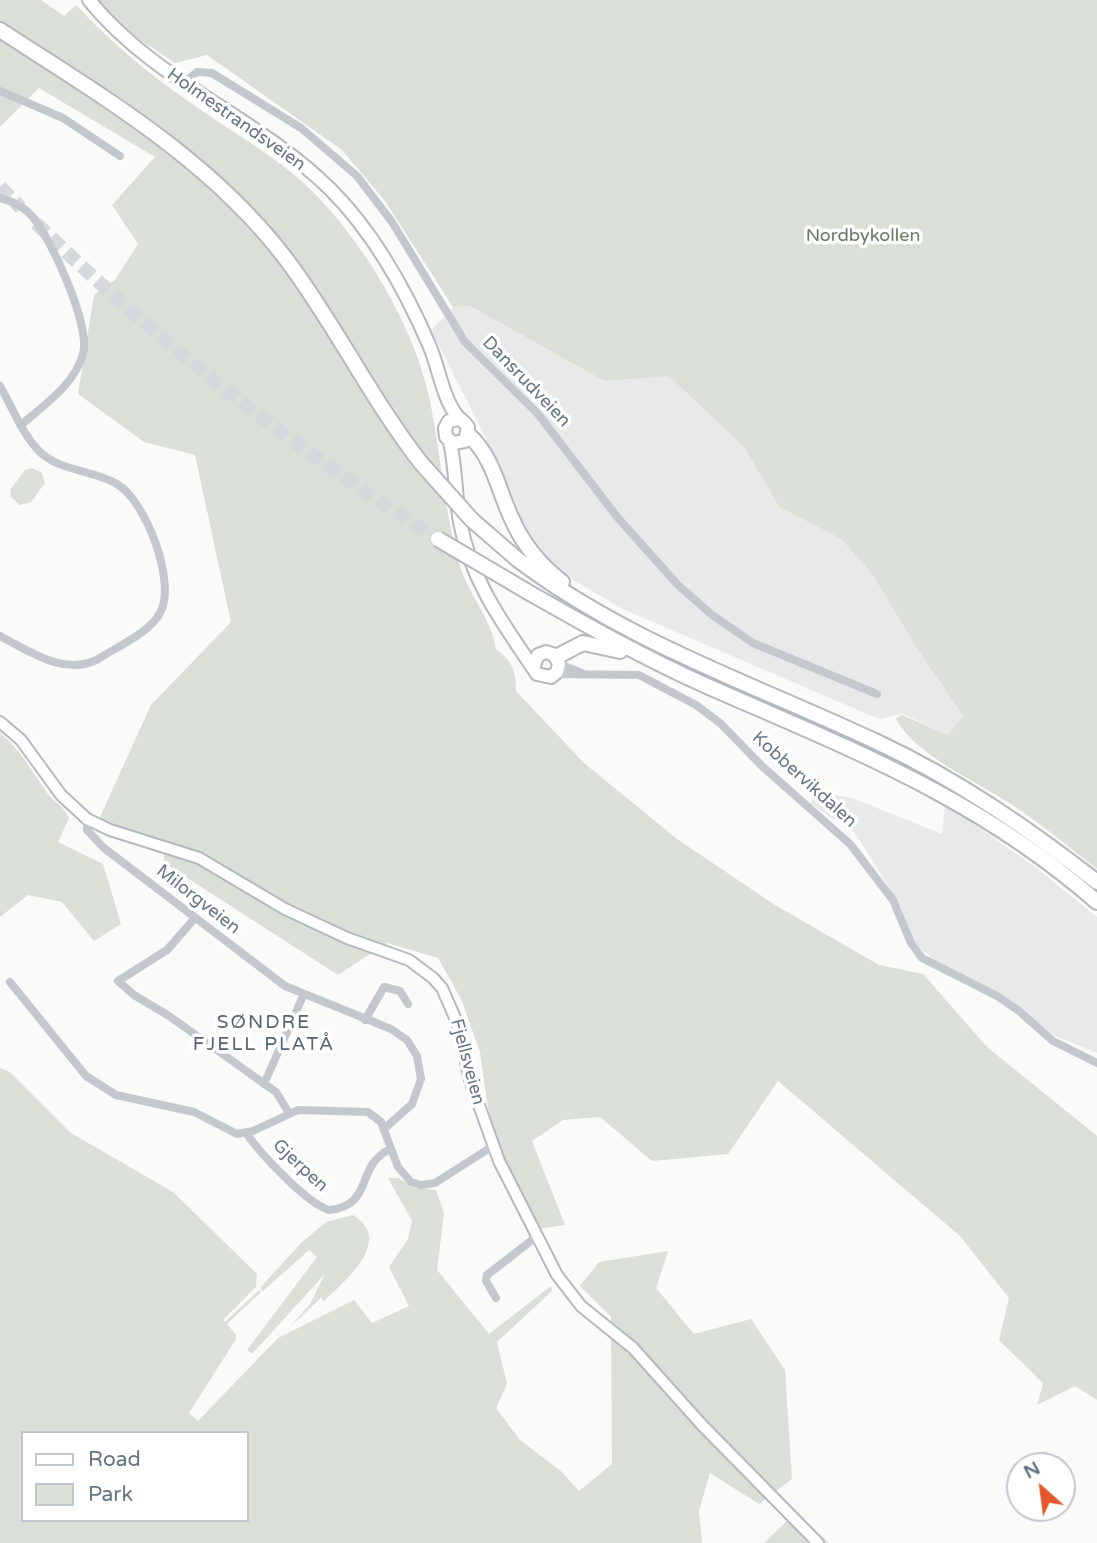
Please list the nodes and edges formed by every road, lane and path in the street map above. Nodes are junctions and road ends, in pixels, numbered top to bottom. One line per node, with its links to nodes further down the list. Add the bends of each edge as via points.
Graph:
1 (89, 0): 3 (main road, Holmestrandsveien, via 127,41)
2 (0, 30): 12 (highway, bridge, via 154,131 227,192 298,275 421,463 472,520 568,595)
3 (184, 83): 8 (main road, Holmestrandsveien, via 293,157 351,212 410,307 429,346); 17 (street, Dansrudveien, via 197,72 212,73 340,158 376,197 465,342 538,414 618,518 678,585 752,643)
4 (0, 91): 5 (street, via 63,118)
5 (120, 156)
6 (0, 198): 9 (street, via 27,211 44,235 86,336 70,381)
7 (0, 386): 9 (street)
8 (454, 420): 10 (main road, via 468,425); 10 (main road, Holmestrandsveien, via 444,432)
9 (21, 425): 13 (street, via 50,460 107,479 126,491 152,539 167,587 156,618 96,660 58,663)
10 (459, 440): 12 (highway, via 488,455 512,520 530,550 560,581); 14 (main road, via 455,469 461,524 473,567 496,615 519,646)
11 (438, 539): 16 (highway, bridge, via 527,593)
12 (631, 632): 20 (highway, via 933,771 1031,831)
13 (0, 636)
14 (537, 660): 15 (main road, via 549,652); 15 (main road, via 541,677)
15 (557, 665): 16 (highway, via 576,644 598,644); 27 (street, Kobbervikdalen, via 584,675 639,675 710,714 850,844 893,900 922,958 997,996 1053,1041)
16 (705, 685): 21 (highway, via 926,784 1022,844)
17 (877, 694)
18 (0, 722): 19 (main road, Fjellsveien, via 21,740 61,795)
19 (88, 819): 22 (street, Milorgveien, via 87,830 96,841); 32 (main road, Fjellsveien, via 200,858 295,914 426,971 442,988 456,1020)
20 (1097, 882)
21 (1097, 902)
22 (195, 918): 24 (street, Milorgveien); 28 (street, via 167,950 118,981)
23 (10, 982): 31 (street, via 101,1088 194,1112 232,1132)
24 (303, 996): 26 (street, Milorgveien); 28 (street)
25 (408, 1004): 26 (street, via 400,991 384,987)
26 (365, 1020): 30 (street, Milorgveien, via 407,1040 421,1072 415,1099)
27 (1097, 1063)
28 (264, 1084): 29 (street, via 276,1092)
29 (289, 1113): 30 (street, via 307,1108 361,1111 373,1115); 31 (street)
30 (384, 1129): 33 (street)
31 (246, 1133): 33 (street, Gjerpen, via 282,1173 328,1210 357,1197 371,1163)
32 (493, 1146): 33 (street, via 428,1186 415,1184 404,1175); 34 (main road, Fjellsveien)
33 (390, 1149)
34 (536, 1237): 35 (street, via 487,1275); 36 (main road, Fjellsveien, via 572,1296 633,1348)
35 (496, 1298)
36 (818, 1543)

